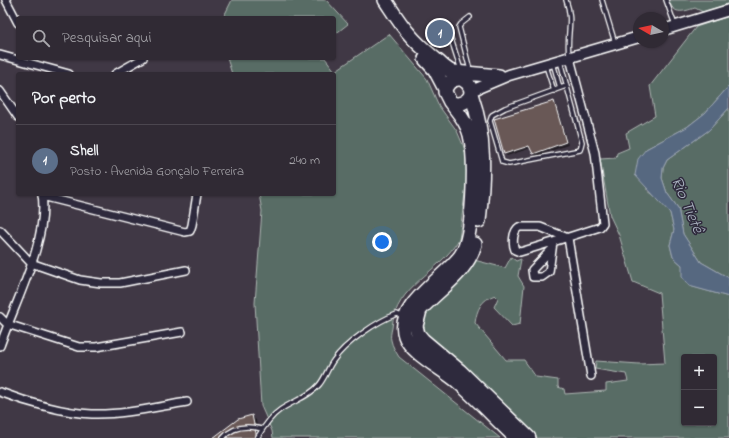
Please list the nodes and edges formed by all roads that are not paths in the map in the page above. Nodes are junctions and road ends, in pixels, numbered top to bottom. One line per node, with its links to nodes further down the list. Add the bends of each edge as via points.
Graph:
1 (6, 0): 9 (street)
2 (378, 0): 28 (highway, via 405,39 435,70)
3 (385, 0): 25 (highway, via 410,36)
4 (566, 0): 20 (lane, via 571,17 568,36)
5 (602, 0): 14 (lane)
6 (666, 0): 10 (lane)
7 (729, 10): 10 (main road)
8 (470, 17): 25 (lane, via 459,27)
9 (16, 19)
10 (675, 26): 11 (main road)
11 (669, 28)
12 (451, 39): 25 (lane)
13 (633, 40): 14 (main road)
14 (616, 45): 20 (main road)
15 (0, 55): 16 (street)
16 (16, 60)
17 (16, 60): 21 (street)
18 (37, 60): 21 (street)
19 (140, 60): 23 (street)
20 (557, 62): 24 (main road); 26 (lane); 27 (lane); 30 (lane); 37 (street, via 596,153 604,219 600,227)
21 (42, 68): 22 (street)
22 (60, 72)
23 (118, 72)
24 (504, 76): 25 (highway)
25 (464, 80): 28 (highway, via 450,81); 31 (highway, via 469,98 462,104); 54 (highway, via 480,124 483,157 480,215 475,245 462,269 420,310 416,326 423,340 460,371)
26 (566, 86): 27 (lane); 30 (lane, via 582,142 580,150 505,164 500,158 490,121 492,115)
27 (560, 88): 30 (lane)
28 (445, 89): 31 (highway, via 445,96)
29 (0, 91): 32 (street)
30 (554, 91)
31 (450, 102): 42 (highway, via 466,126 472,147 469,232 462,254 453,266 414,303)
32 (16, 114)
33 (42, 196): 40 (street, via 40,231)
34 (46, 196): 35 (street, via 185,232 191,228)
35 (197, 196)
36 (0, 230): 40 (street)
37 (568, 238): 38 (street); 38 (street, via 544,228 519,227 515,231 513,248 520,252); 47 (street)
38 (553, 242): 39 (street)
39 (550, 251)
40 (31, 263): 41 (street, via 64,276 101,283 120,283); 44 (street)
41 (186, 270)
42 (405, 317): 50 (lane, via 397,314 385,318 352,342 334,360 319,385 280,410); 53 (highway, via 403,330 410,345 458,382)
43 (0, 318): 44 (street)
44 (7, 324): 45 (street, via 79,347 96,348); 46 (street)
45 (182, 332)
46 (0, 346)
47 (591, 376)
48 (0, 392): 49 (street, via 74,413 143,410)
49 (186, 402)
50 (262, 429): 51 (lane, via 240,427 229,431); 52 (lane)
51 (223, 438)
52 (257, 438)
53 (516, 438)
54 (529, 438)

